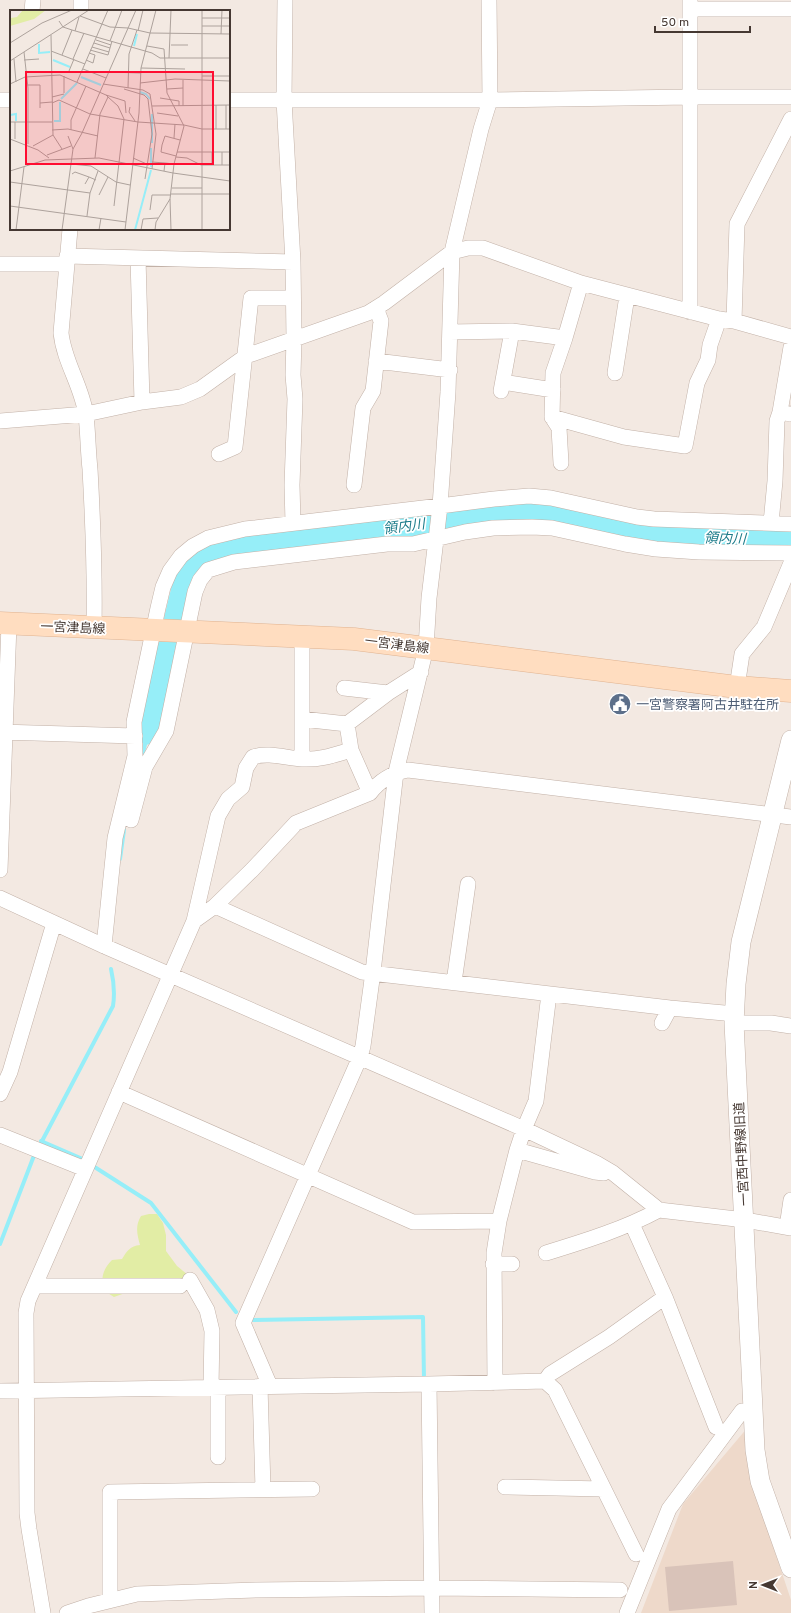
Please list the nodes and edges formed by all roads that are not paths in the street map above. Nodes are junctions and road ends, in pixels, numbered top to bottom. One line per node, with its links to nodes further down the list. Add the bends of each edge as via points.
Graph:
1 (285, 0): 8 (street)
2 (489, 0): 9 (street)
3 (690, 4): 4 (street); 5 (street)
4 (791, 8)
5 (690, 97): 6 (street); 9 (street); 21 (street)
6 (791, 97)
7 (230, 100): 8 (street)
8 (284, 100): 9 (street); 15 (street)
9 (490, 100): 12 (street)
10 (791, 119): 23 (street, via 737,224)
11 (70, 230): 14 (street)
12 (452, 252): 17 (street, via 483,248); 20 (street); 25 (street)
13 (138, 258): 14 (street); 15 (street); 35 (street)
14 (67, 260): 16 (street); 37 (street, via 62,347)
15 (293, 262): 19 (street)
16 (0, 264)
17 (581, 283): 18 (street); 27 (street)
18 (627, 296): 21 (street); 33 (street)
19 (294, 298): 28 (street); 30 (street, via 251,298)
20 (376, 308): 28 (street); 31 (street, via 381,321)
21 (690, 312): 22 (street)
22 (719, 319): 23 (street); 38 (street, via 708,360 697,383 685,446 624,437)
23 (734, 322): 26 (street)
24 (512, 331): 25 (street); 27 (street); 34 (street, via 502,387)
25 (450, 332): 32 (street)
26 (791, 337)
27 (565, 338): 34 (street, via 553,373)
28 (294, 339): 30 (street); 44 (street)
29 (791, 347): 36 (street)
30 (246, 356): 35 (street, via 200,389 181,397); 40 (street, via 235,447)
31 (376, 361): 32 (street); 42 (street, via 373,391 363,408)
32 (450, 370): 43 (street)
33 (615, 372)
34 (553, 390): 38 (street)
35 (142, 402): 37 (street)
36 (786, 413): 45 (street, via 777,421)
37 (86, 414): 39 (street); 51 (street, via 95,575)
38 (552, 417): 41 (street, via 558,428)
39 (0, 421)
40 (219, 454)
41 (561, 463)
42 (354, 485)
43 (440, 506): 44 (street); 45 (street, via 528,496 551,498 654,519); 47 (street)
44 (293, 523): 52 (street, via 245,528 208,538 193,546 181,556 170,571 163,587)
45 (771, 523): 46 (street)
46 (791, 524)
47 (436, 538): 48 (street, via 493,528 532,527 552,528 656,549); 53 (street, via 413,544 379,545 234,562 208,570 195,592); 55 (street)
48 (791, 553)
49 (791, 563): 57 (street, via 764,627 742,654)
50 (5, 623): 51 (main road, 一宮津島線); 63 (street)
51 (94, 628): 52 (main road, 一宮津島線)
52 (153, 630): 53 (main road, 一宮津島線); 64 (street)
53 (186, 632): 54 (main road, 一宮津島線); 72 (street, via 166,731 145,767)
54 (302, 637): 55 (main road, 一宮津島線, via 354,639); 61 (street)
55 (426, 648): 56 (street); 57 (main road, 一宮津島線)
56 (420, 672): 60 (street); 68 (street)
57 (737, 686): 59 (main road, 一宮津島線)
58 (344, 688): 60 (street)
59 (791, 691)
60 (388, 693): 62 (street)
61 (302, 719): 62 (street); 67 (street)
62 (347, 724): 66 (street)
63 (3, 729): 64 (street); 73 (street)
64 (134, 731): 79 (street, via 135,756 115,838)
65 (791, 740): 70 (street, 一宮西中野線旧道)
66 (351, 750): 67 (street, via 323,759); 69 (street)
67 (302, 759): 77 (street, via 260,754 253,756 246,768 242,787 228,799 218,816)
68 (396, 772): 69 (street, via 378,783); 70 (street, via 408,770); 80 (street)
69 (370, 793): 76 (street, via 296,823)
70 (772, 814): 71 (street); 85 (street, 一宮西中野線旧道, via 741,942)
71 (791, 817)
72 (131, 820)
73 (0, 870)
74 (468, 884): 82 (street)
75 (0, 898): 78 (street)
76 (215, 906): 77 (street); 80 (street, via 362,972)
77 (194, 921): 81 (street)
78 (54, 923): 79 (street); 90 (street, via 10,1072)
79 (104, 946): 81 (street)
80 (373, 972): 82 (street); 88 (street)
81 (171, 974): 88 (street); 89 (street)
82 (454, 982): 83 (street)
83 (549, 994): 84 (street); 91 (street, via 536,1101)
84 (670, 1008): 85 (street); 86 (street)
85 (735, 1018): 87 (street); 99 (street, 一宮西中野線旧道)
86 (662, 1023)
87 (791, 1026)
88 (360, 1057): 91 (street); 96 (street)
89 (119, 1092): 94 (street); 96 (street)
90 (0, 1094)
91 (524, 1129): 93 (street); 95 (street)
92 (0, 1134): 94 (street)
93 (517, 1150): 95 (street, via 595,1172); 100 (street)
94 (85, 1169): 106 (street)
95 (614, 1173): 98 (street)
96 (308, 1175): 100 (street, via 413,1222); 111 (street, via 243,1323)
97 (791, 1200): 102 (street)
98 (659, 1210): 99 (street); 101 (street)
99 (745, 1220): 102 (street); 123 (street, 一宮西中野線旧道, via 755,1450 760,1481)
100 (499, 1221): 104 (street)
101 (632, 1224): 103 (street); 107 (street)
102 (789, 1227)
103 (546, 1253)
104 (493, 1264): 105 (street); 109 (street)
105 (512, 1264)
106 (35, 1286): 112 (street, via 185,1283 207,1310 212,1331); 113 (street, via 26,1313)
107 (666, 1297): 108 (street, via 610,1337 550,1374); 116 (street)
108 (545, 1381): 109 (street); 121 (street, via 555,1390)
109 (495, 1383): 110 (street)
110 (428, 1384): 111 (street); 124 (street)
111 (265, 1386): 112 (street); 119 (street)
112 (215, 1387): 113 (street); 117 (street)
113 (27, 1390): 114 (street); 127 (street, via 27,1514)
114 (0, 1391)
115 (742, 1411): 130 (street, via 669,1509)
116 (716, 1427)
117 (218, 1457)
118 (505, 1487): 121 (street)
119 (263, 1489): 120 (street); 126 (street, via 110,1492)
120 (312, 1489)
121 (604, 1489): 122 (street)
122 (636, 1554)
123 (791, 1568)
124 (432, 1588): 125 (street); 126 (street, via 137,1594); 129 (street)
125 (620, 1590)
126 (110, 1600): 128 (street)
127 (43, 1613)
128 (67, 1613)
129 (432, 1613)
130 (627, 1613)

